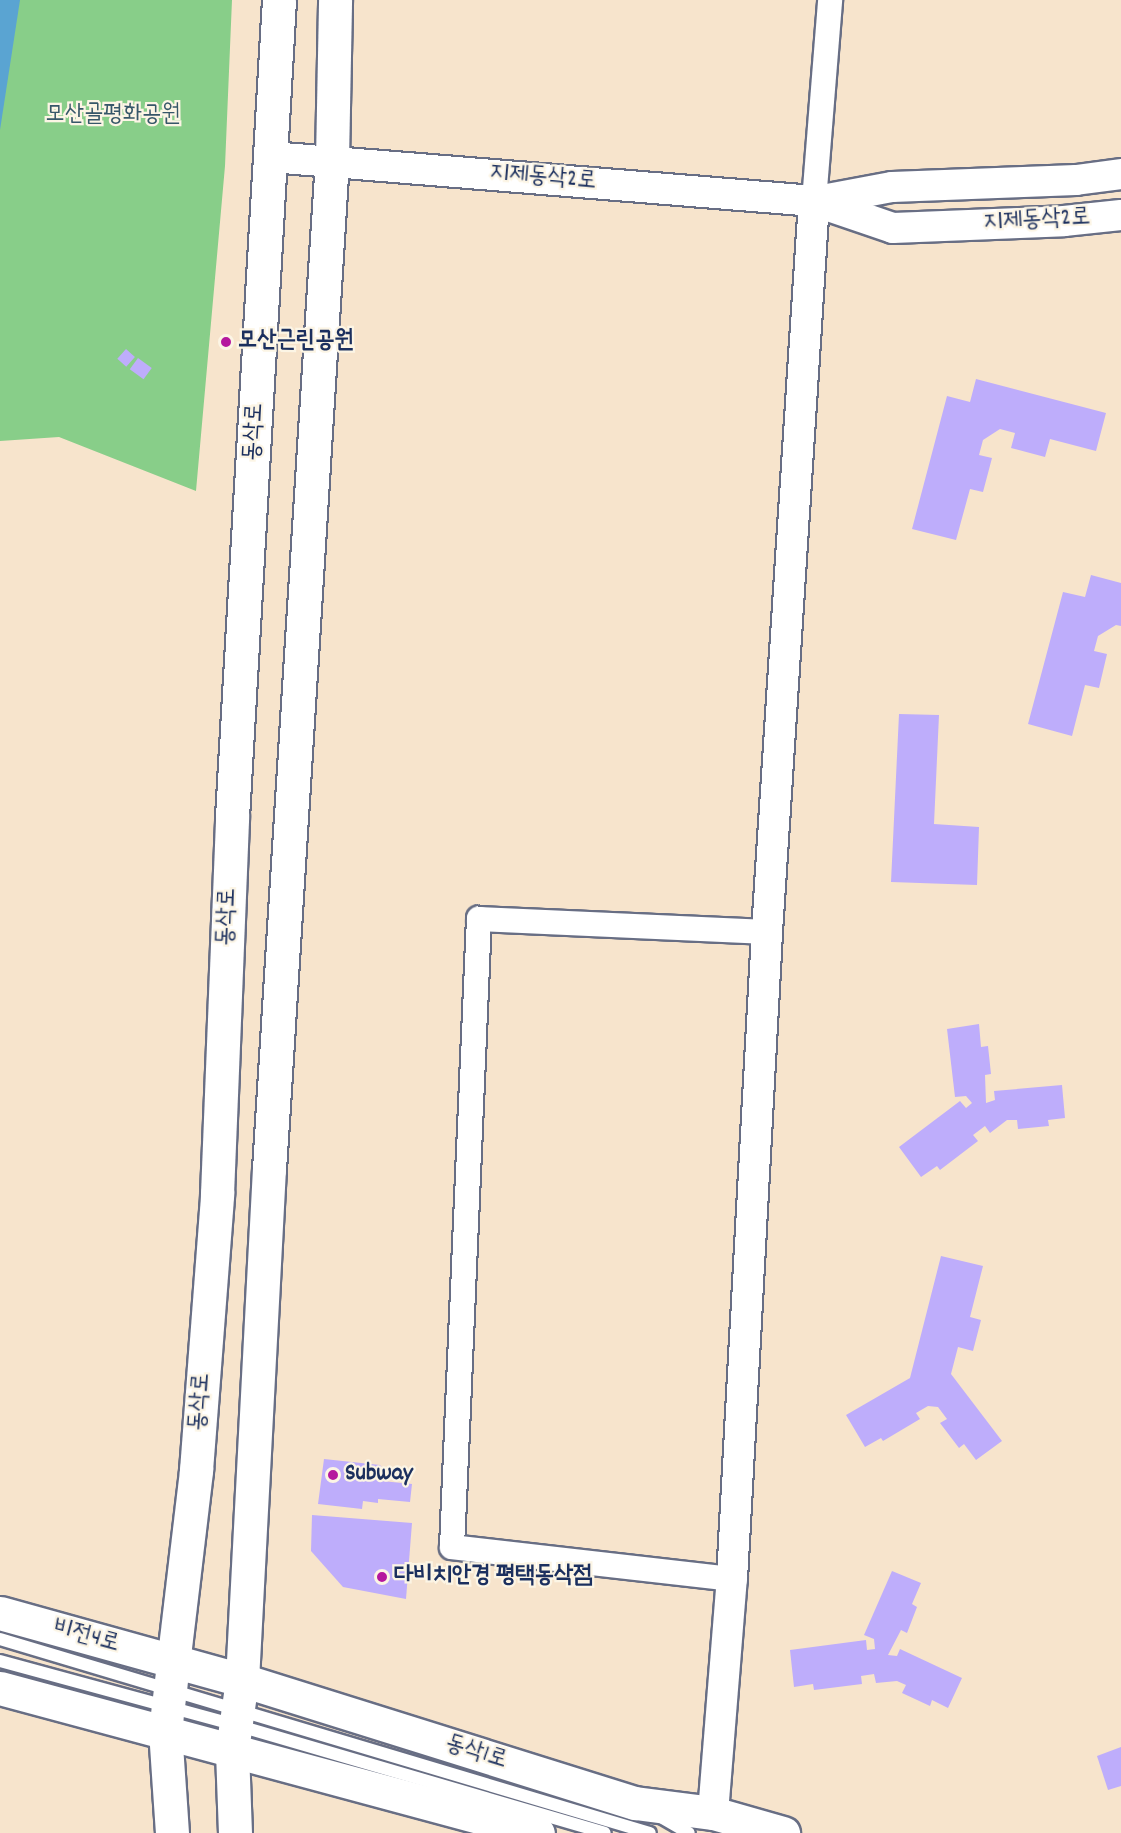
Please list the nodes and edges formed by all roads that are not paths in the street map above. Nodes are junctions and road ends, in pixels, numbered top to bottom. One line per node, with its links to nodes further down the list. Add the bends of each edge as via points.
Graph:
1 (279, 0): 4 (main road, 동삭로)
2 (335, 0): 5 (main road)
3 (830, 0): 7 (street)
4 (271, 157): 5 (street, 지제동삭2로); 15 (main road, 동삭로, via 233,806 217,1194 196,1470)
5 (332, 160): 7 (street, 지제동삭2로); 16 (main road)
6 (1121, 174): 7 (street, 지제동삭2로, via 1076,180 891,187)
7 (814, 201): 8 (street, 지제동삭2로, via 893,228); 9 (street)
8 (1121, 215)
9 (767, 932): 10 (street); 10 (street, via 479,919 452,1547)
10 (732, 1580): 17 (street)
11 (0, 1613): 15 (main road, 비전4로)
12 (0, 1639): 15 (lane)
13 (0, 1661): 15 (lane)
14 (0, 1688): 15 (main road)
15 (168, 1696): 16 (main road, 동삭1로); 16 (main road, 동삭1로); 18 (main road, 동삭로)
16 (237, 1716): 17 (main road, 동삭1로, via 635,1803); 19 (main road); 20 (main road, 동삭1로); 21 (lane); 22 (lane)
17 (701, 1823): 23 (main road, 동삭1로)
18 (172, 1833)
19 (235, 1833)
20 (538, 1833)
21 (605, 1833)
22 (650, 1833)
23 (783, 1833)

